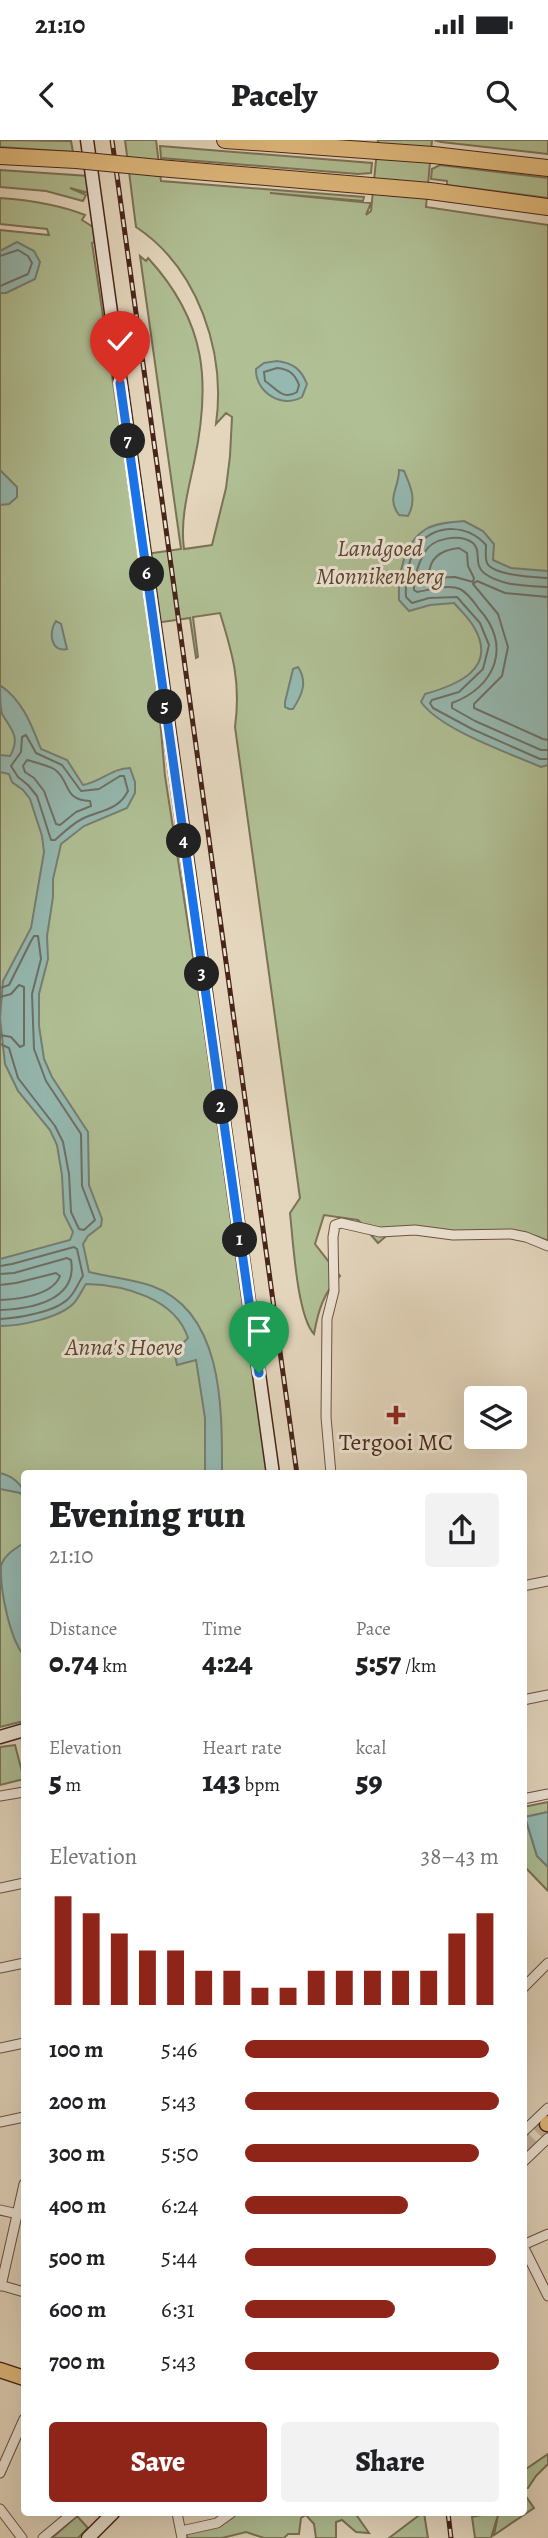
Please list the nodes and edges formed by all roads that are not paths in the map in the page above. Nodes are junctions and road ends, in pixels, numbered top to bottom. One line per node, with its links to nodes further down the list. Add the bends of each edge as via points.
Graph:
1 (87, 140): 7 (main road)
2 (225, 140): 4 (highway)
3 (0, 156): 5 (highway, bridge, via 430,191)
4 (548, 168)
5 (548, 207)
6 (548, 1246): 8 (street, via 511,1234 380,1232 335,1225 334,1291 327,1319)
7 (272, 1470)
8 (331, 1470)
9 (548, 1581): 10 (street)
10 (527, 1585)
11 (548, 1695): 12 (street)
12 (527, 1699)
13 (21, 1731): 15 (main road)
14 (21, 1739): 15 (main road)
15 (0, 1740)
16 (21, 1793): 18 (street)
17 (548, 1794): 19 (street)
18 (0, 1796)
19 (527, 1798)
20 (21, 1884): 21 (street)
21 (0, 1888)
22 (548, 1963): 25 (street)
23 (21, 1964): 24 (street)
24 (0, 1968)
25 (527, 1984)
26 (21, 2044): 27 (street)
27 (0, 2048)
28 (548, 2108): 31 (street)
29 (21, 2118): 30 (street)
30 (0, 2122)
31 (527, 2128)
32 (548, 2138): 33 (street)
33 (527, 2154)
34 (21, 2200): 36 (street)
35 (0, 2210): 36 (street)
36 (18, 2214): 40 (street)
37 (548, 2234): 38 (street)
38 (527, 2244)
39 (527, 2254): 42 (street)
40 (1, 2285): 41 (street)
41 (21, 2291)
42 (548, 2296)
43 (0, 2370): 44 (main road)
44 (21, 2377)
45 (21, 2426): 46 (street)
46 (0, 2473)
47 (0, 2509): 53 (street)
48 (70, 2516): 54 (street)
49 (110, 2516): 55 (main road)
50 (178, 2516): 52 (street)
51 (227, 2516): 52 (street)
52 (182, 2534)
53 (22, 2538)
54 (43, 2538)
55 (88, 2538)

